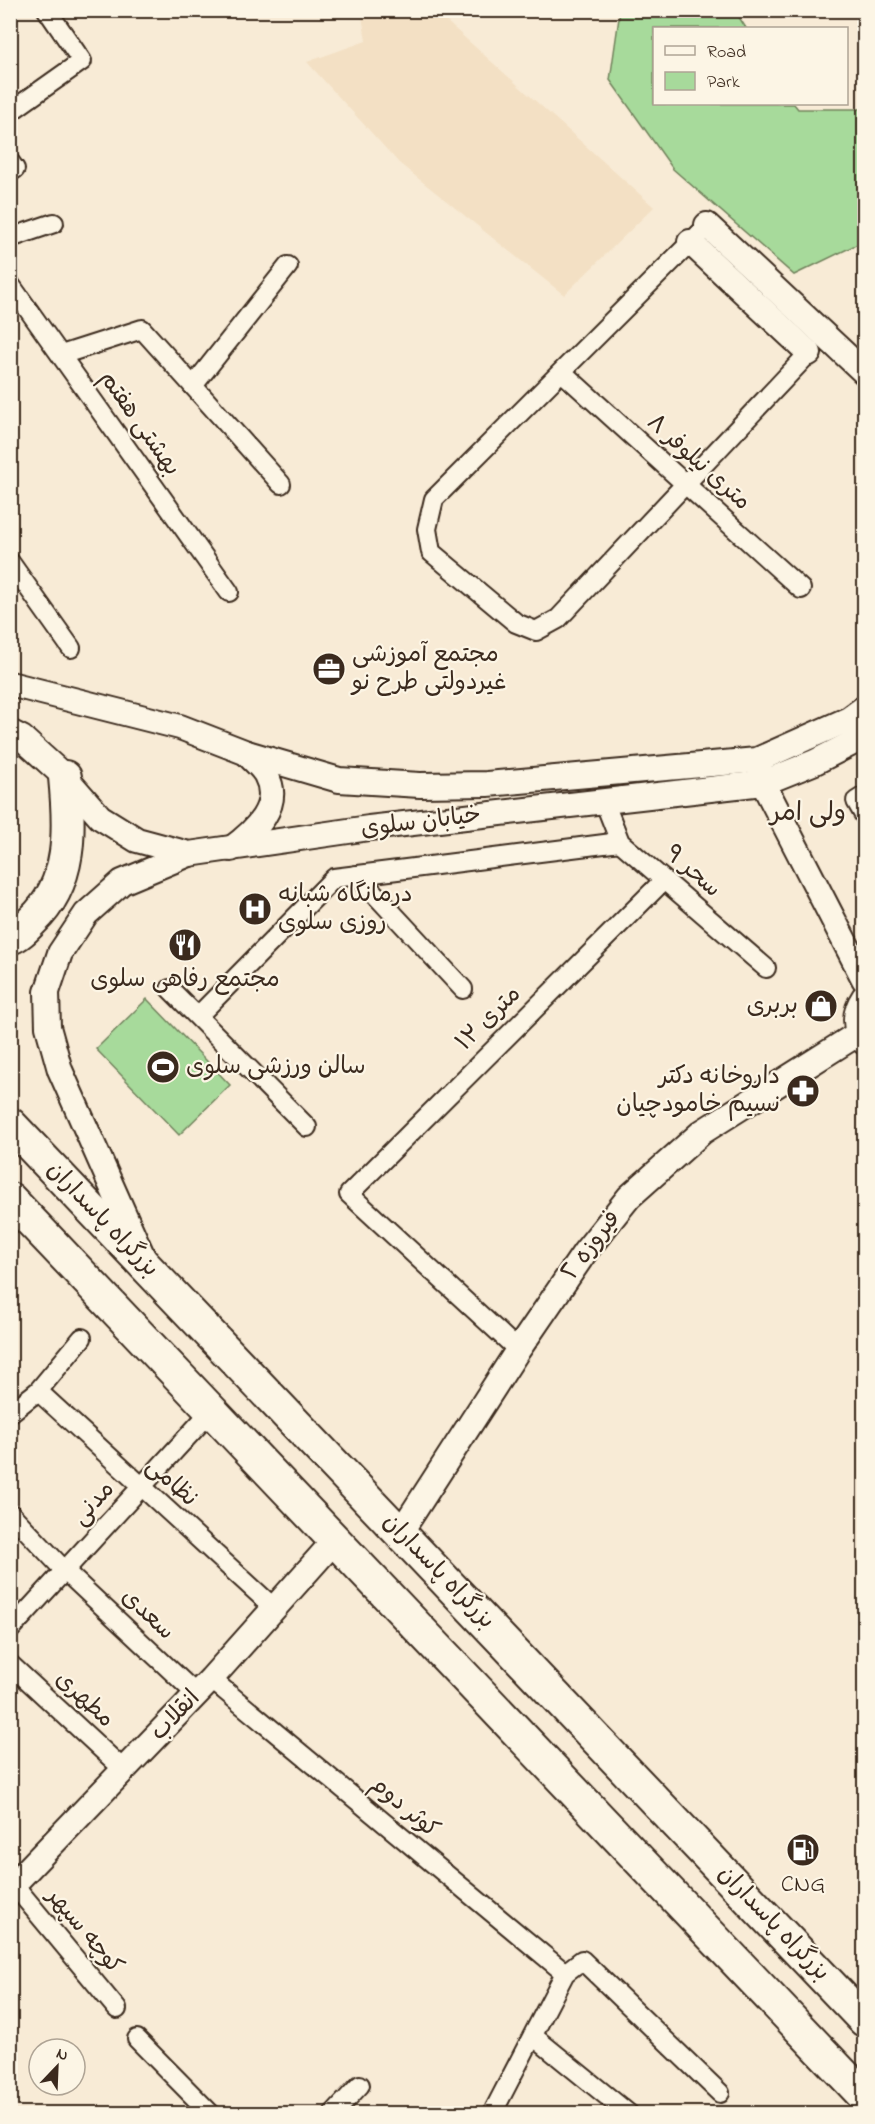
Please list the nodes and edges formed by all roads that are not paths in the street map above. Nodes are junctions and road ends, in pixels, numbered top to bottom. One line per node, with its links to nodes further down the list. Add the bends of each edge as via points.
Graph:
1 (47, 10): 2 (street, via 82,61)
2 (10, 112)
3 (10, 162): 4 (street, via 15,169)
4 (10, 172)
5 (54, 223): 7 (street)
6 (707, 225): 8 (street); 14 (main road)
7 (10, 238)
8 (690, 242): 11 (main road); 13 (street)
9 (288, 266): 15 (street)
10 (10, 284): 12 (street, بهشتی هفتم)
11 (809, 353): 17 (street)
12 (61, 356): 15 (street, via 142,329); 20 (street, بهشتی هفتم)
13 (562, 372): 17 (street, ۸ متری نیلوفر); 17 (street, via 434,499 427,529 432,552 516,623 537,631 558,619)
14 (864, 372)
15 (193, 386): 16 (street)
16 (281, 484)
17 (685, 484): 19 (street, ۸ متری نیلوفر)
18 (10, 562): 21 (street)
19 (801, 589)
20 (229, 592)
21 (71, 648)
22 (10, 684): 26 (main road, خیابان سلوی, via 180,727)
23 (864, 708): 27 (main road, خیابان سلوی, via 849,719)
24 (10, 732): 28 (main road, خیابان سلوی, via 22,738)
25 (864, 737): 29 (main road, خیابان سلوی)
26 (247, 753): 27 (main road, خیابان سلوی, via 339,780 420,785 487,784); 34 (main road, via 266,774 272,795 267,814 252,833)
27 (757, 760): 29 (main road)
28 (64, 777): 35 (main road, خیابان سلوی, via 100,817 137,840); 38 (highway, via 70,828 62,875 43,911)
29 (763, 783): 31 (main road, خیابان سلوی); 40 (main road)
30 (864, 796): 32 (street, via 856,801)
31 (604, 801): 33 (street, سحر ۹); 34 (main road, خیابان سلوی, via 369,828)
32 (864, 815)
33 (620, 842): 36 (street); 37 (street, سحر ۹)
34 (231, 849): 35 (main road, خیابان سلوی)
35 (189, 854): 49 (main road, via 122,882 86,915 60,953 47,992 48,1027 60,1070)
36 (357, 875): 42 (street); 44 (street, via 334,878)
37 (664, 880): 39 (street, سحر ۹); 51 (street, ۱۲ متری, via 349,1194)
38 (10, 938)
39 (766, 968)
40 (864, 979)
41 (170, 989): 44 (street)
42 (463, 989)
43 (864, 997): 45 (main road, via 856,1016)
44 (198, 1016): 47 (street)
45 (862, 1037): 51 (main road, فیروزه ٢, via 702,1132 659,1168 608,1223)
46 (10, 1124): 49 (highway, بزرگراه پاسداران)
47 (307, 1127)
48 (15, 1205): 53 (highway)
49 (149, 1270): 57 (highway, بزرگراه پاسداران)
50 (82, 1338): 52 (street)
51 (518, 1350): 57 (main road, فیروزه ٢)
52 (38, 1391): 54 (street); 55 (street, نظامی)
53 (212, 1410): 55 (street, مدنی); 58 (highway)
54 (10, 1413)
55 (140, 1488): 59 (street, مدنی); 60 (street, نظامی)
56 (10, 1513): 59 (street, سعدی)
57 (400, 1533): 68 (highway, بزرگراه پاسداران)
58 (336, 1539): 60 (main road, انقلاب); 73 (highway)
59 (65, 1571): 61 (street, مدنی); 63 (street, سعدی)
60 (274, 1608): 63 (main road, انقلاب)
61 (10, 1630)
62 (10, 1664): 64 (street, مطهری)
63 (204, 1686): 64 (main road, انقلاب); 66 (street, کوثر دوم)
64 (124, 1770): 65 (main road, انقلاب)
65 (12, 1886): 67 (street, کوچه سپهر)
66 (565, 1973): 69 (street); 72 (street, via 582,1960)
67 (117, 2009)
68 (864, 2020)
69 (533, 2036): 76 (street); 77 (street)
70 (137, 2039): 74 (street)
71 (360, 2085): 75 (street)
72 (720, 2093)
73 (864, 2096)
74 (211, 2114)
75 (333, 2114)
76 (492, 2114)
77 (629, 2114)

